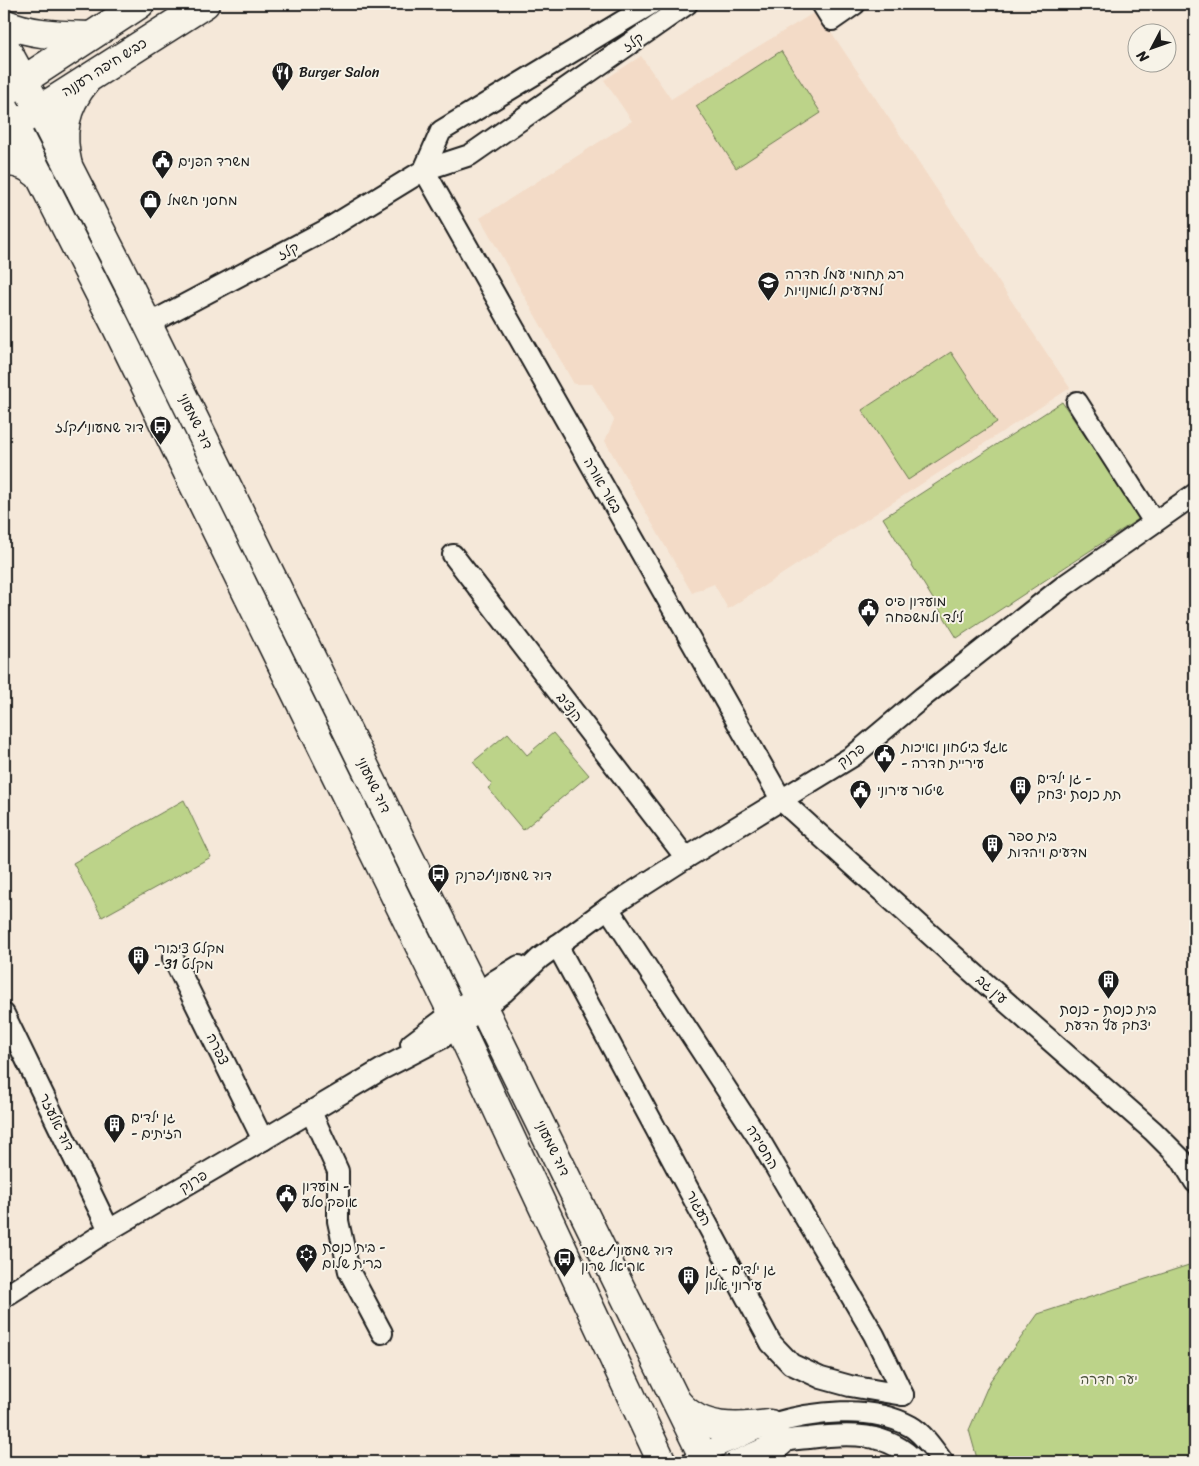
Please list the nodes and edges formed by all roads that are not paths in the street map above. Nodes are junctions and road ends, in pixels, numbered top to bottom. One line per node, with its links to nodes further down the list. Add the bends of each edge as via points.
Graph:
1 (140, 4): 8 (main road)
2 (205, 4): 10 (main road, כביש חיפה רעננה)
3 (651, 4): 16 (street, קלז, via 441,131)
4 (687, 4): 16 (street, קלז, via 470,155)
5 (855, 4): 6 (street)
6 (827, 12)
7 (4, 23): 8 (main road, via 20,30 48,35)
8 (90, 36): 11 (main road)
9 (4, 45): 11 (main road, דוד שמעוני)
10 (88, 78): 12 (main road, כביש חיפה רעננה); 15 (main road, via 78,90 67,115 64,147)
11 (13, 86): 12 (main road, דוד שמעוני)
12 (39, 109): 13 (main road, כביש חיפה רעננה); 15 (main road, דוד שמעוני)
13 (7, 121): 17 (main road)
14 (4, 162): 17 (main road, via 29,167)
15 (68, 166): 18 (main road, דוד שמעוני)
16 (424, 170): 18 (street, קלז, via 326,230); 23 (street, באר אורה)
17 (42, 178): 30 (main road)
18 (148, 324): 28 (main road, דוד שמעוני)
19 (1077, 402): 21 (street)
20 (1195, 494): 21 (street, פרנק)
21 (1154, 522): 23 (street, פרנק, via 1058,591 853,756)
22 (453, 555): 24 (street, הנציב)
23 (782, 801): 24 (street, פרנק); 33 (street, עין גב, via 1153,1131 1181,1159)
24 (686, 858): 25 (street, פרנק)
25 (608, 908): 26 (street, פרנק); 37 (street, החסידה, via 759,1139 874,1335)
26 (557, 945): 28 (street, פרנק, via 504,992); 37 (street, העגור, via 772,1343 791,1364 821,1378)
27 (173, 958): 32 (street, צפרה)
28 (480, 1000): 30 (street, פרנק); 38 (main road, דוד שמעוני)
29 (4, 1014): 34 (street, דוד אלעזר)
30 (455, 1019): 31 (street, פרנק, via 408,1046 384,1068); 41 (main road)
31 (311, 1112): 32 (street, פרנק); 36 (street, via 338,1171 338,1221 349,1271)
32 (263, 1140): 34 (street, פרנק)
33 (1195, 1182)
34 (110, 1230): 35 (street, פרנק)
35 (4, 1297)
36 (382, 1333)
37 (903, 1395)
38 (675, 1399): 39 (main road, via 690,1415 712,1424); 40 (main road, דוד שמעוני)
39 (775, 1433): 40 (street); 42 (street); 43 (main road); 44 (street, via 861,1434 886,1441 907,1452); 45 (street, via 818,1415 852,1412 880,1415 910,1426)
40 (700, 1460)
41 (662, 1462)
42 (732, 1462)
43 (757, 1462)
44 (916, 1462)
45 (943, 1462)

